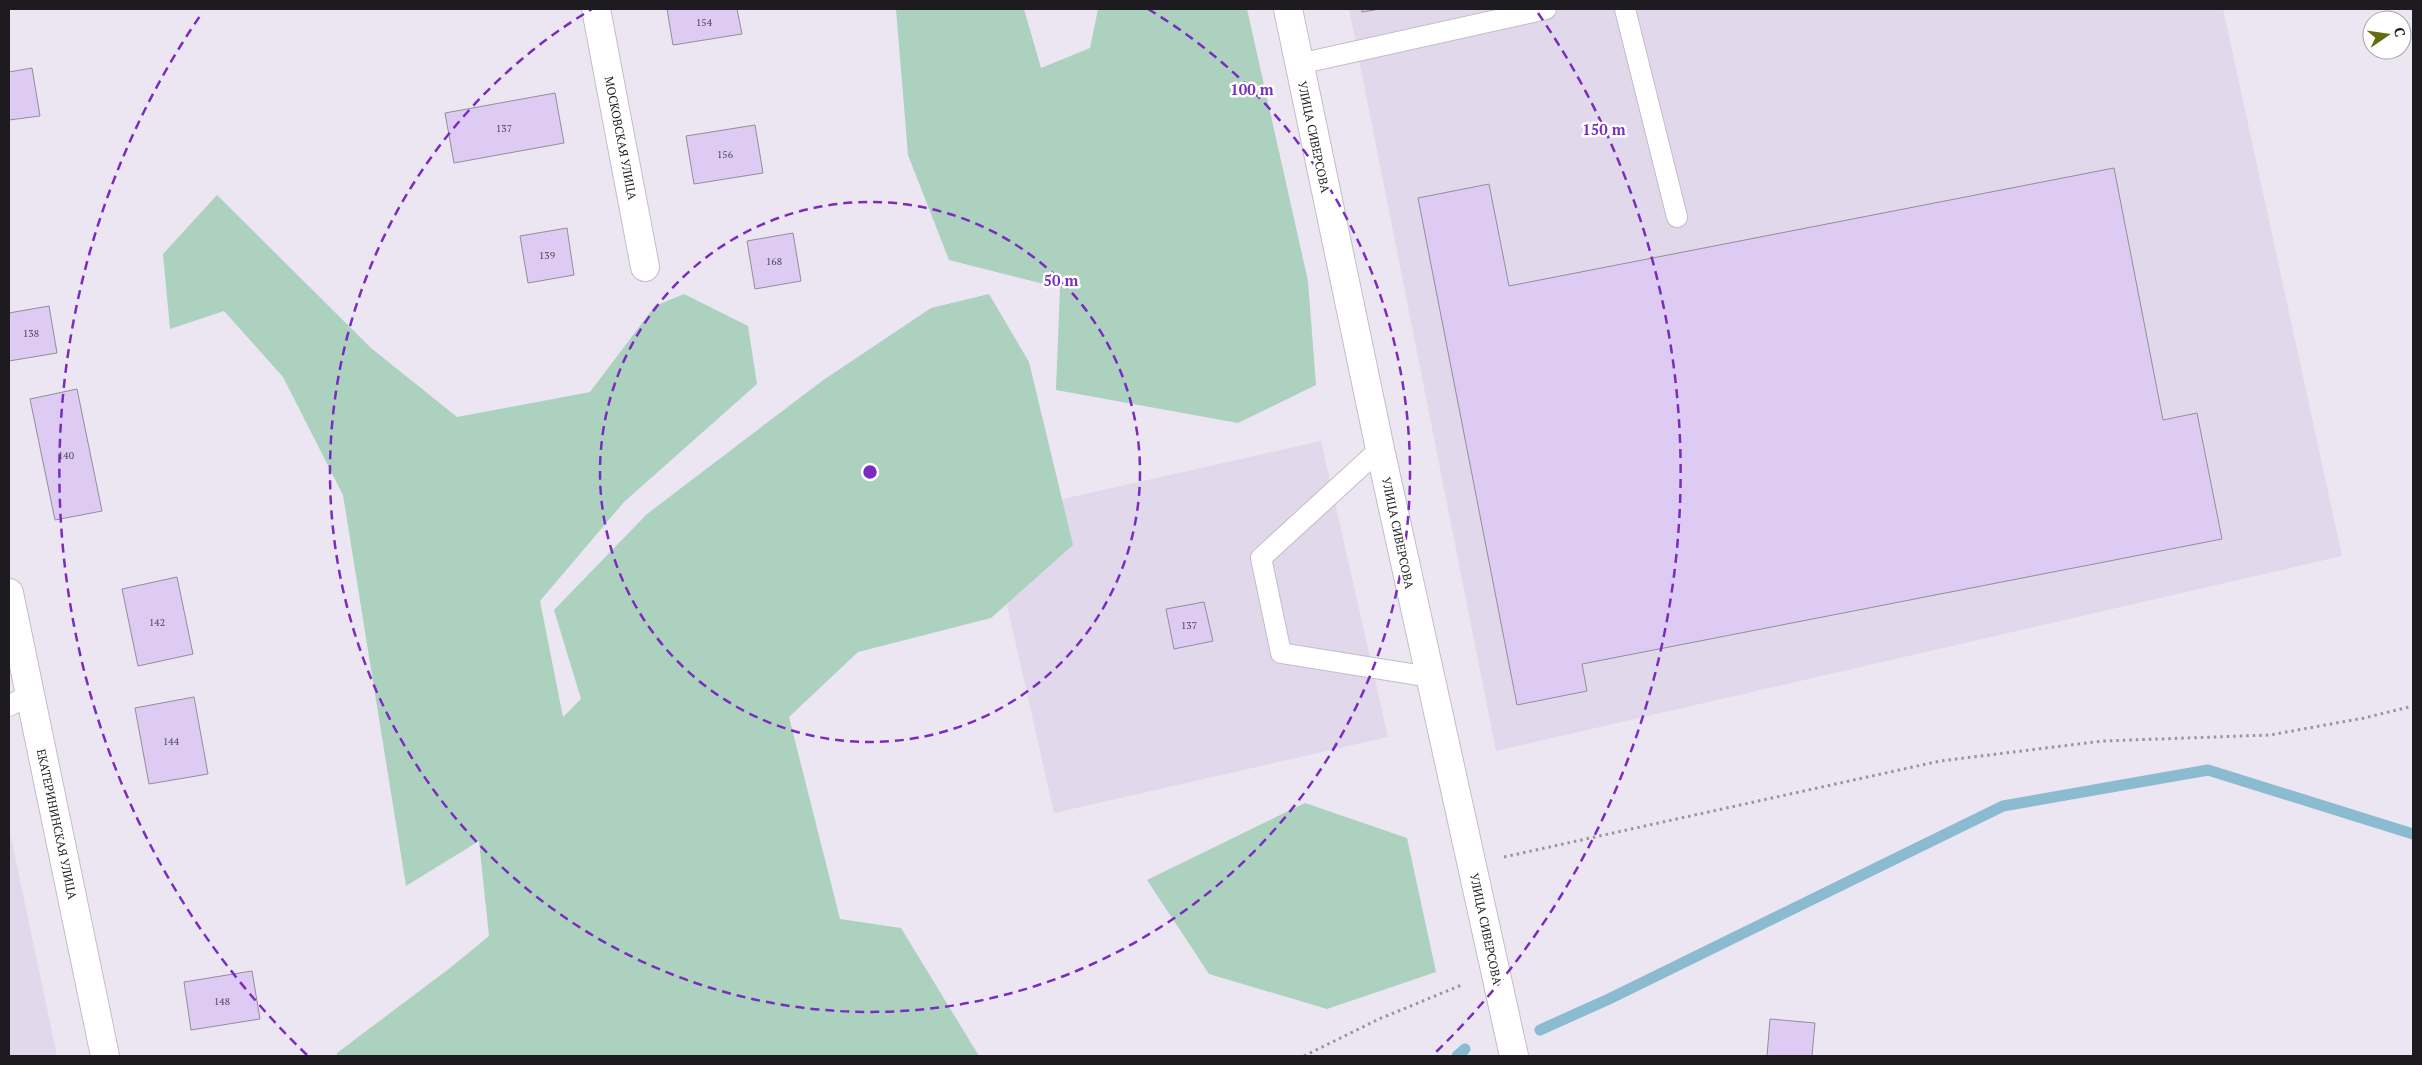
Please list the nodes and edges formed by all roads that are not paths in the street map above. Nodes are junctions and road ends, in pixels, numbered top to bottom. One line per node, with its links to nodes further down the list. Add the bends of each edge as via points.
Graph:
1 (596, 9): 7 (street, МОСКОВСКАЯ УЛИЦА)
2 (1288, 9): 5 (street, УЛИЦА СИВЕРСОВА)
3 (1546, 9): 5 (lane)
4 (1625, 9): 6 (lane)
5 (1299, 64): 8 (street, УЛИЦА СИВЕРСОВА)
6 (1677, 217)
7 (645, 267)
8 (1380, 449): 10 (street, УЛИЦА СИВЕРСОВА); 10 (lane, via 1261,558 1281,653)
9 (9, 593): 11 (street, ЕКАТЕРИНИНСКАЯ УЛИЦА)
10 (1430, 677): 13 (street, УЛИЦА СИВЕРСОВА)
11 (19, 700): 12 (street, ЕКАТЕРИНИНСКАЯ УЛИЦА)
12 (105, 1056)
13 (1514, 1056)

